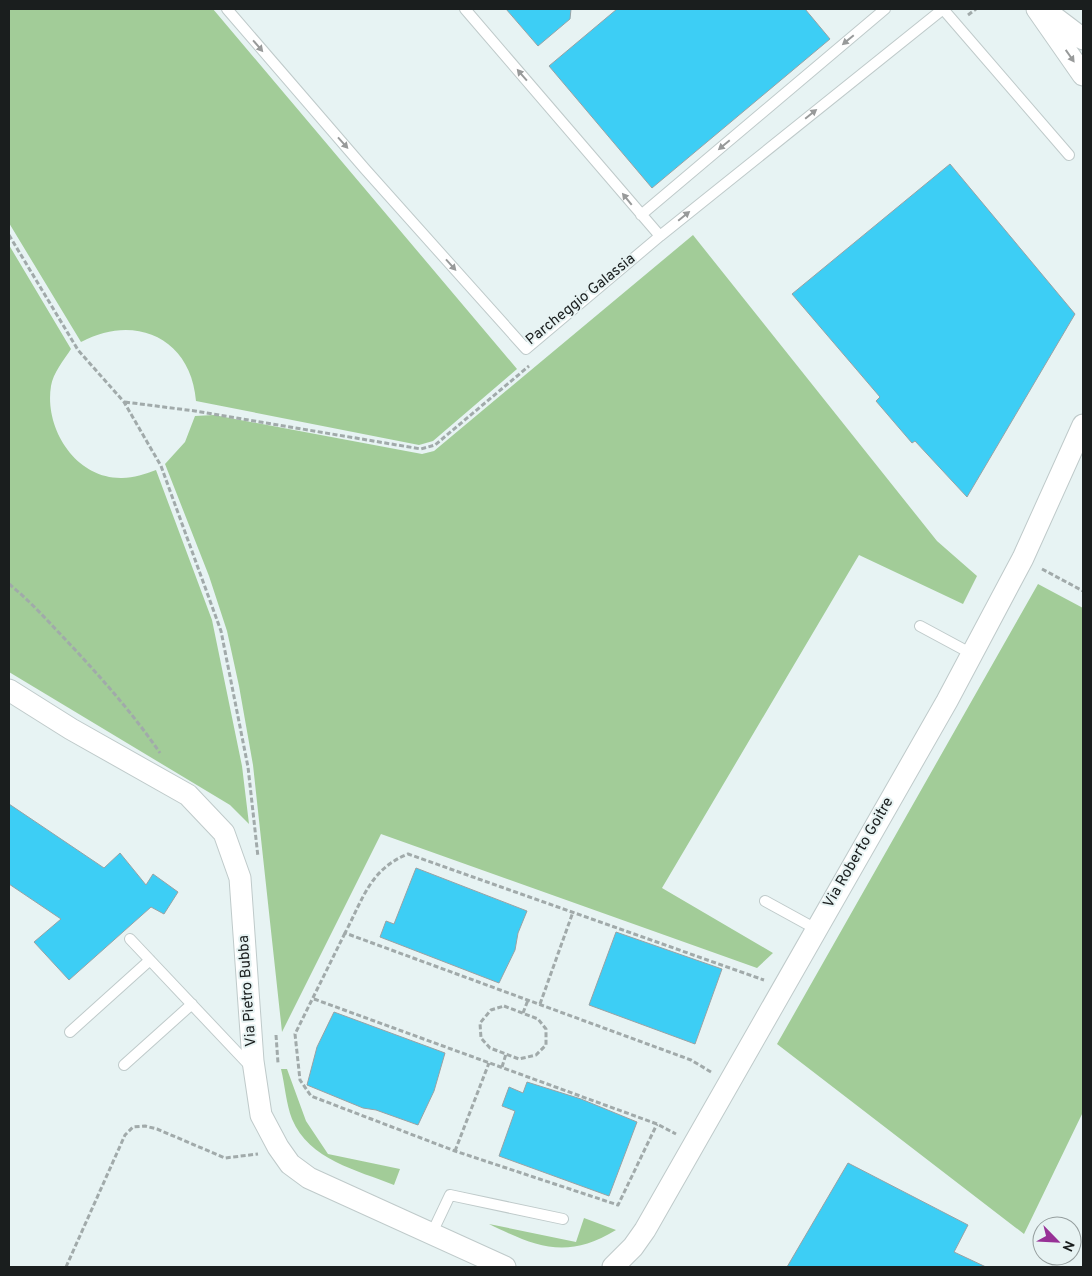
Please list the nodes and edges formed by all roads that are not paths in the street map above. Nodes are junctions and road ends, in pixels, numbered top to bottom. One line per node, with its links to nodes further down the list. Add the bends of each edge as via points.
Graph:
1 (227, 9): 11 (lane, Parcheggio Galassia, one-way to 11, via 526,349)
2 (465, 9): 10 (lane, one-way to 2)
3 (885, 9): 10 (lane, one-way to 10)
4 (943, 9): 9 (lane); 11 (lane, Parcheggio Galassia, one-way to 4)
5 (1037, 9): 8 (street, one-way to 8)
6 (1043, 9): 7 (street)
7 (1083, 39)
8 (1083, 75)
9 (1069, 155)
10 (641, 215): 11 (lane)
11 (660, 236)
12 (1083, 425): 14 (street, Via Roberto Goitre, via 1023,558)
13 (920, 626): 14 (lane)
14 (972, 654): 17 (street, Via Roberto Goitre)
15 (9, 690): 23 (street, Via Pietro Bubba, via 188,795 224,833 240,878)
16 (765, 901): 17 (lane)
17 (816, 929): 27 (street, Via Roberto Goitre, via 645,1230)
18 (130, 939): 19 (lane)
19 (150, 960): 20 (lane); 21 (lane)
20 (192, 1004): 22 (lane); 23 (lane)
21 (70, 1032)
22 (124, 1066)
23 (254, 1070): 25 (street, Via Pietro Bubba, via 261,1115 290,1164 310,1178)
24 (563, 1219): 25 (lane, via 450,1195)
25 (431, 1235): 26 (street, Via Pietro Bubba)
26 (505, 1267)
27 (613, 1267)

